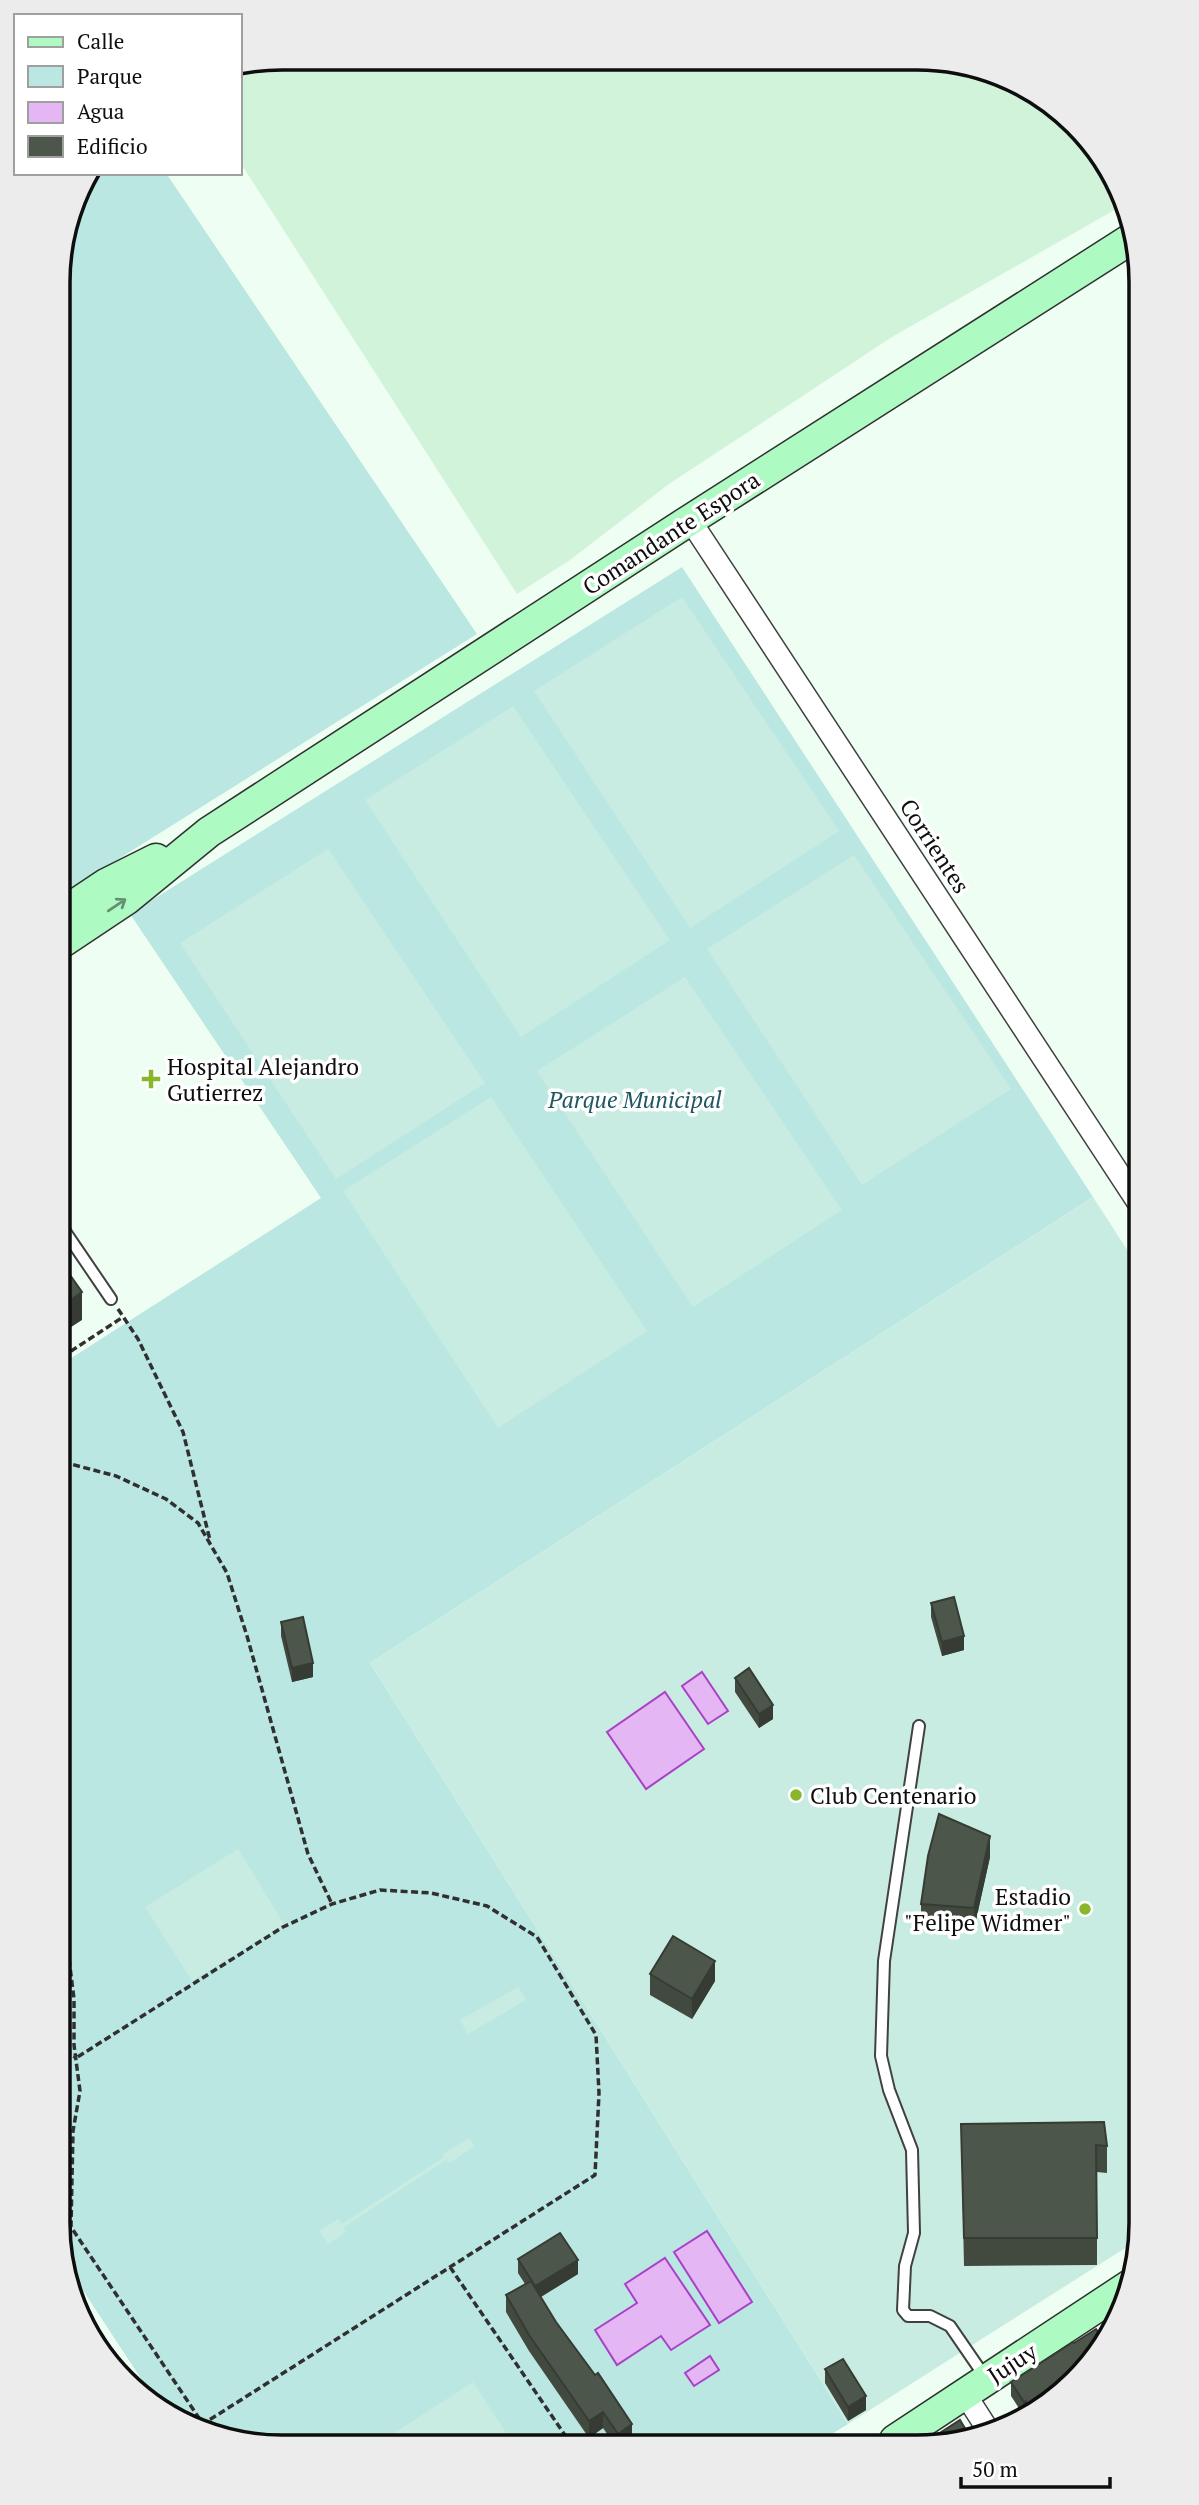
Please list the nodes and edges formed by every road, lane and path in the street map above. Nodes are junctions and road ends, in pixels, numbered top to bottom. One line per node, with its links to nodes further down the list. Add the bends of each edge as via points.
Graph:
1 (1125, 242): 2 (street, Comandante Espora)
2 (690, 520): 3 (street, Comandante Espora); 6 (street, Corrientes)
3 (209, 832): 4 (street, Comandante Espora, via 106,884); 5 (street, Comandante Espora, one-way to 3)
4 (70, 908)
5 (70, 937)
6 (1129, 1189)
7 (70, 1239): 8 (lane)
8 (111, 1299): 9 (path)
9 (123, 1317): 10 (path); 12 (path, via 183,1432)
10 (70, 1352)
11 (70, 1464): 12 (path, via 116,1476 166,1499 198,1523)
12 (211, 1546): 14 (path, via 227,1573 247,1636 308,1854)
13 (919, 1726): 21 (lane, via 884,1961 881,2056 912,2150 914,2233 905,2266 903,2310 908,2316 930,2316 950,2326)
14 (332, 1904): 17 (path, via 283,1927); 19 (path, via 380,1890 431,1893 487,1906 537,1937 596,2035 596,2175)
15 (70, 1968): 17 (path)
16 (70, 2054): 17 (path)
17 (76, 2058): 18 (path, via 80,2091 73,2131)
18 (71, 2227): 22 (path)
19 (450, 2267): 23 (path); 25 (path)
20 (1116, 2295): 21 (street, Jujuy)
21 (976, 2387): 24 (street); 26 (street, Jujuy)
22 (199, 2418)
23 (209, 2422)
24 (987, 2423)
25 (565, 2435)
26 (903, 2435)

